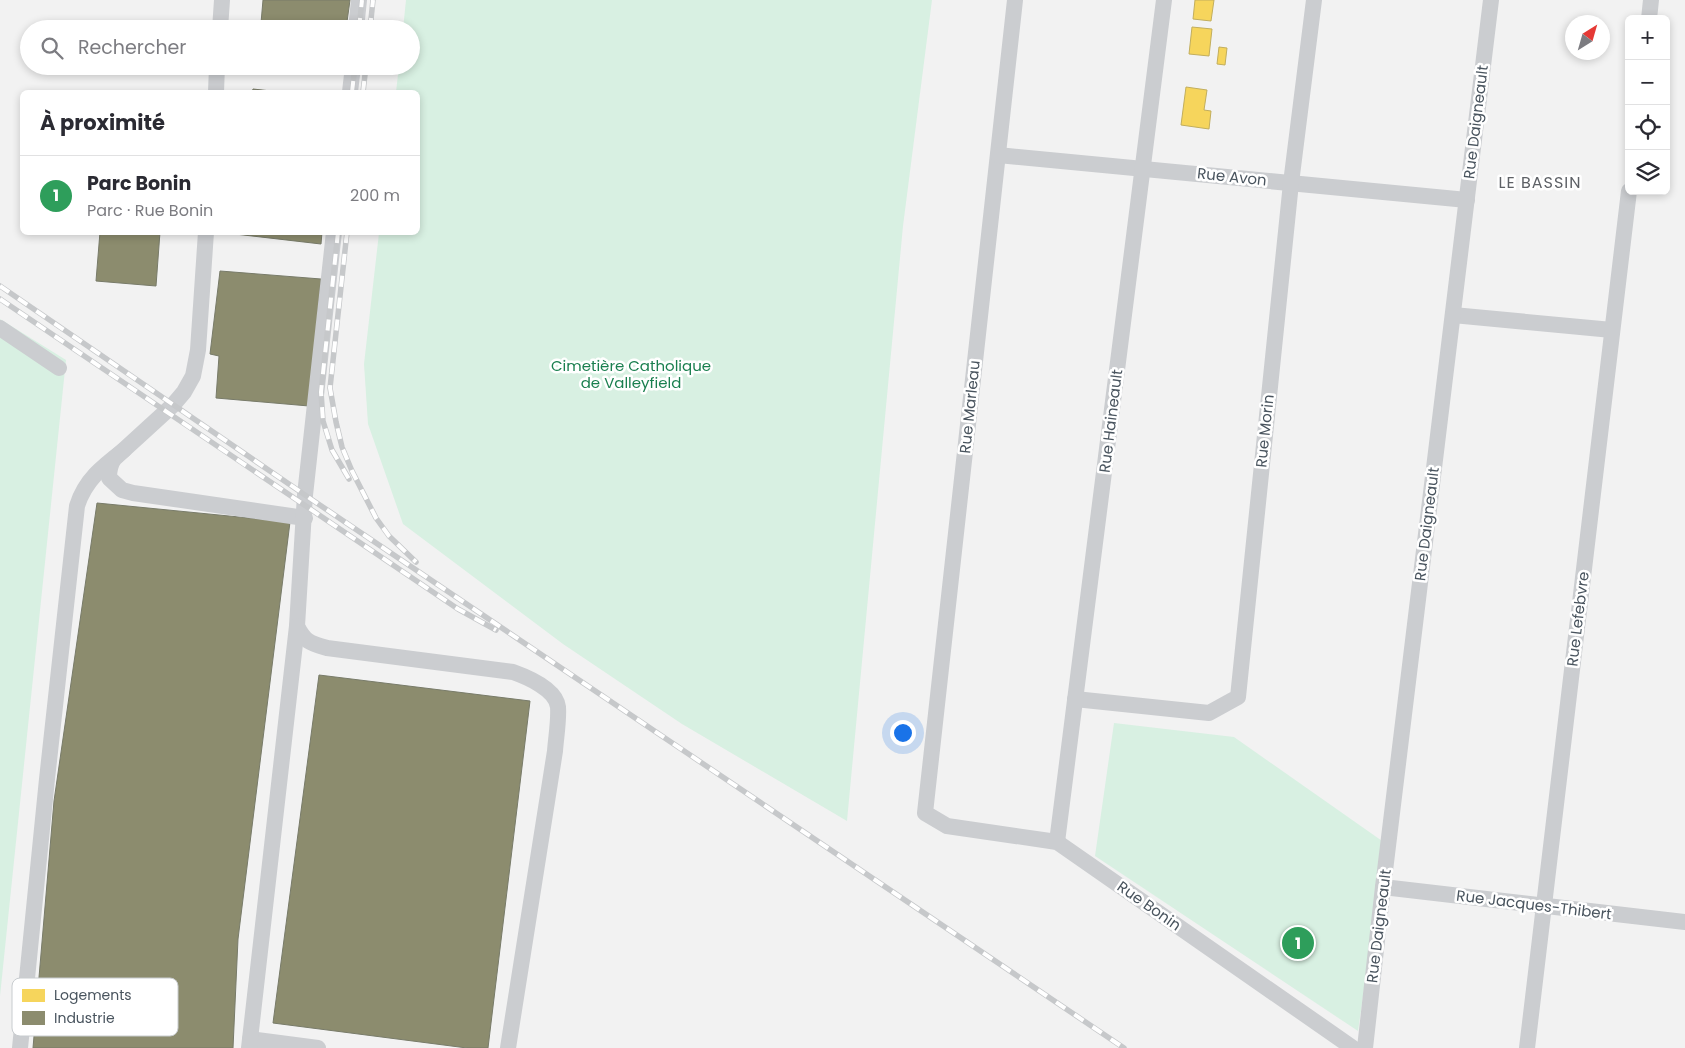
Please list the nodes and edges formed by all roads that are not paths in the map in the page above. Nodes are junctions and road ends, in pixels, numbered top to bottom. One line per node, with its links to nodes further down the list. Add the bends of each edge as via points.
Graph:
1 (222, 0): 9 (street)
2 (359, 0): 10 (street)
3 (1015, 0): 15 (street, Rue Marleau)
4 (1164, 0): 16 (street, Rue Haineault)
5 (1314, 0): 17 (street, Rue Morin)
6 (1491, 0): 19 (street, Rue Daigneault)
7 (1651, 0): 8 (street)
8 (1649, 15)
9 (221, 20)
10 (357, 20)
11 (217, 75): 13 (street)
12 (352, 75): 14 (street)
13 (216, 90)
14 (350, 90)
15 (998, 154): 16 (street, Rue Avon); 30 (street, Rue Marleau)
16 (1143, 169): 17 (street, Rue Avon); 29 (street, Rue Haineault)
17 (1291, 183): 19 (street, Rue Avon); 29 (street, Rue Morin, via 1238,697 1209,712)
18 (1629, 195): 24 (street, Rue Lefebvre)
19 (1467, 200): 22 (street, Rue Daigneault)
20 (206, 235): 26 (street, via 198,350 193,376 173,405)
21 (334, 235): 27 (street)
22 (1453, 315): 24 (street); 32 (street, Rue Daigneault)
23 (0, 328): 25 (street)
24 (1612, 330): 33 (street, Rue Lefebvre)
25 (59, 368)
26 (124, 450): 27 (street, via 111,463 109,472 109,478 122,490); 35 (street, via 87,483 77,506)
27 (305, 518): 28 (street)
28 (297, 626): 36 (street); 38 (street, via 310,643 327,648 513,672 536,681 558,705 555,751)
29 (1075, 699): 31 (street, Rue Haineault)
30 (925, 813): 31 (street, Rue Bonin, via 947,826)
31 (1057, 842): 39 (street, Rue Bonin)
32 (1383, 887): 33 (street, Rue Jacques-Thibert); 40 (street, Rue Daigneault)
33 (1544, 906): 34 (street, Rue Jacques-Thibert); 41 (street, Rue Lefebvre)
34 (1685, 922)
35 (27, 978)
36 (249, 1044): 37 (street)
37 (318, 1048)
38 (508, 1048)
39 (1353, 1048)
40 (1365, 1048)
41 (1527, 1048)

